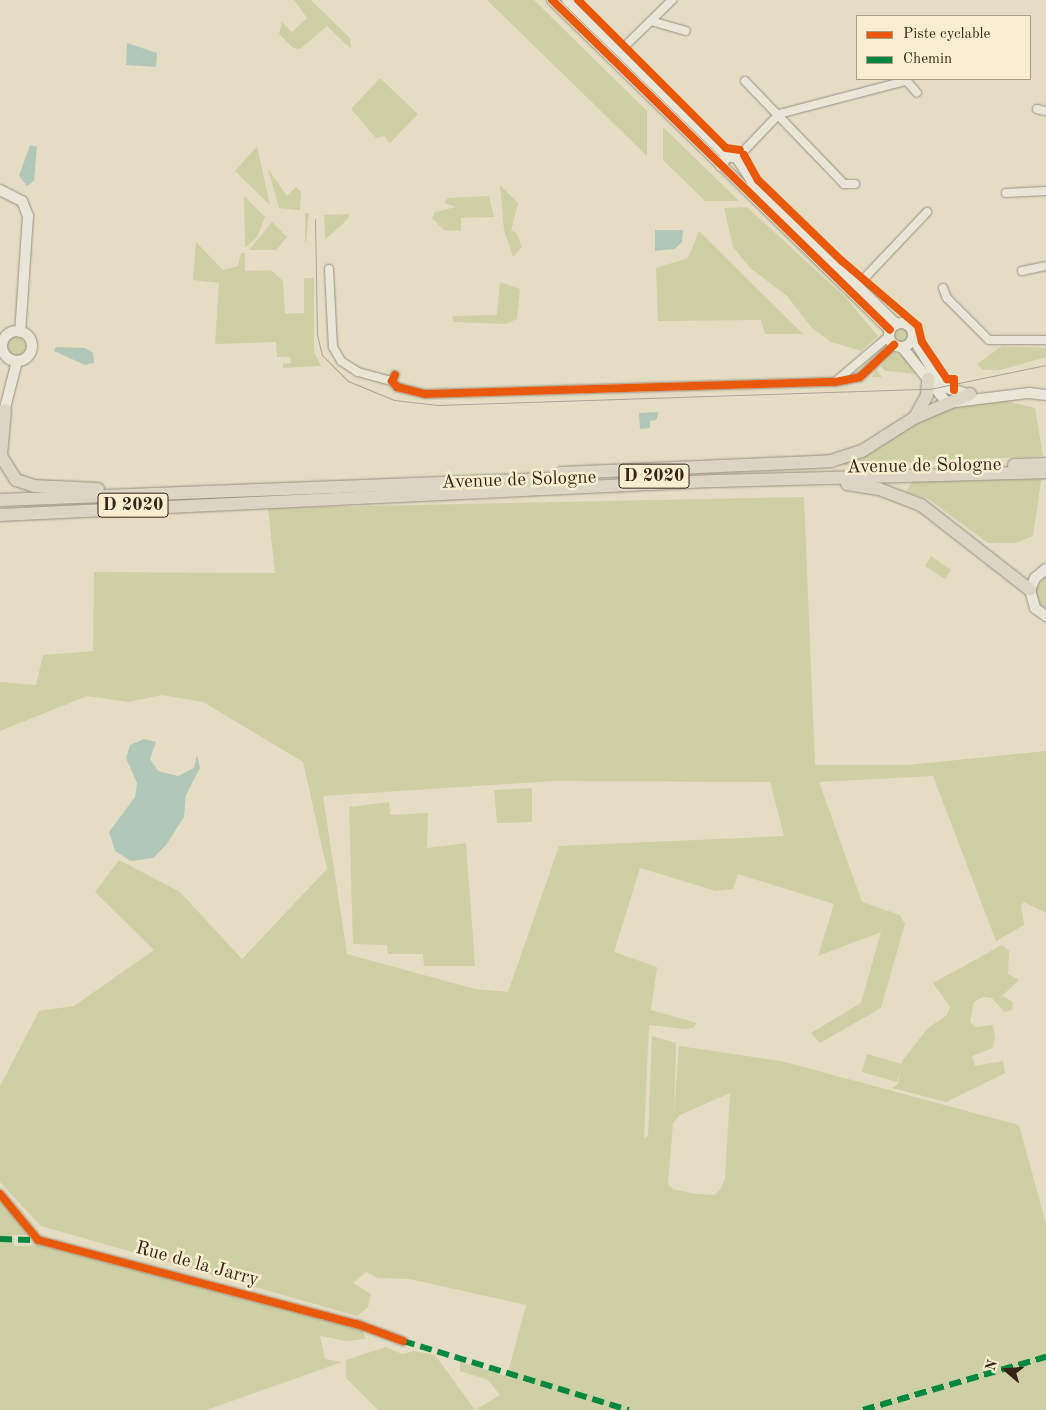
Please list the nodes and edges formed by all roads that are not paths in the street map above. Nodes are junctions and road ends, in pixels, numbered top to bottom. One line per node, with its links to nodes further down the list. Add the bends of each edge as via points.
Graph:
1 (552, 0): 6 (street)
2 (567, 0): 6 (street)
3 (672, 0): 4 (street)
4 (651, 21): 5 (street); 6 (street)
5 (686, 31)
6 (618, 56): 13 (street); 14 (street)
7 (906, 80): 9 (street); 12 (street)
8 (746, 81): 12 (street)
9 (917, 93)
10 (1037, 109): 11 (street)
11 (1046, 111)
12 (779, 114): 13 (street); 16 (street, via 794,136 844,184)
13 (735, 160): 14 (street); 15 (street); 24 (street)
14 (721, 166): 15 (street)
15 (729, 174): 26 (street)
16 (855, 184)
17 (0, 190): 27 (street, via 22,202 28,216)
18 (1046, 191): 19 (street)
19 (1006, 193)
20 (928, 212): 24 (street)
21 (1046, 266): 23 (street)
22 (329, 269): 36 (street, via 333,347 341,361 358,372 394,378 401,389 425,394)
23 (1022, 271)
24 (857, 286): 26 (street)
25 (943, 288): 30 (street, via 947,298 989,340)
26 (892, 330): 28 (street, via 907,325); 31 (street); 33 (street)
27 (20, 332): 29 (street); 32 (street, via 27,336 31,348)
28 (913, 338): 31 (street); 38 (street, via 948,392)
29 (2, 340): 32 (street, via 3,351)
30 (1046, 340)
31 (898, 346): 34 (street); 35 (street)
32 (13, 359): 41 (street)
33 (861, 362): 34 (street); 36 (street)
34 (866, 371): 36 (street, via 853,380)
35 (928, 379): 40 (street); 42 (main road, via 923,406)
36 (835, 382)
37 (1046, 388): 38 (street)
38 (970, 394): 40 (main road)
39 (1046, 395): 40 (street, via 1030,393)
40 (947, 403): 42 (main road)
41 (1, 415): 43 (street); 48 (main road, via 1,456 11,474 34,486)
42 (914, 418): 46 (main road, via 862,451 831,461 572,472)
43 (0, 427)
44 (1046, 463): 46 (main road, Avenue de Sologne / D 2020)
45 (1046, 472): 47 (main road, D 2020)
46 (509, 481): 49 (main road, Avenue de Sologne / D 2020)
47 (749, 481): 50 (main road, D 2020, via 330,499); 52 (main road, via 846,484 897,494 921,505)
48 (75, 489): 49 (main road); 50 (main road)
49 (262, 492): 50 (main road, D 2020)
50 (1, 504)
51 (1046, 568): 52 (street, via 1035,578)
52 (1030, 590): 53 (street)
53 (1044, 616)
54 (0, 1194): 55 (street, Rue de la Jarry, via 38,1240 357,1324)
55 (403, 1341)

